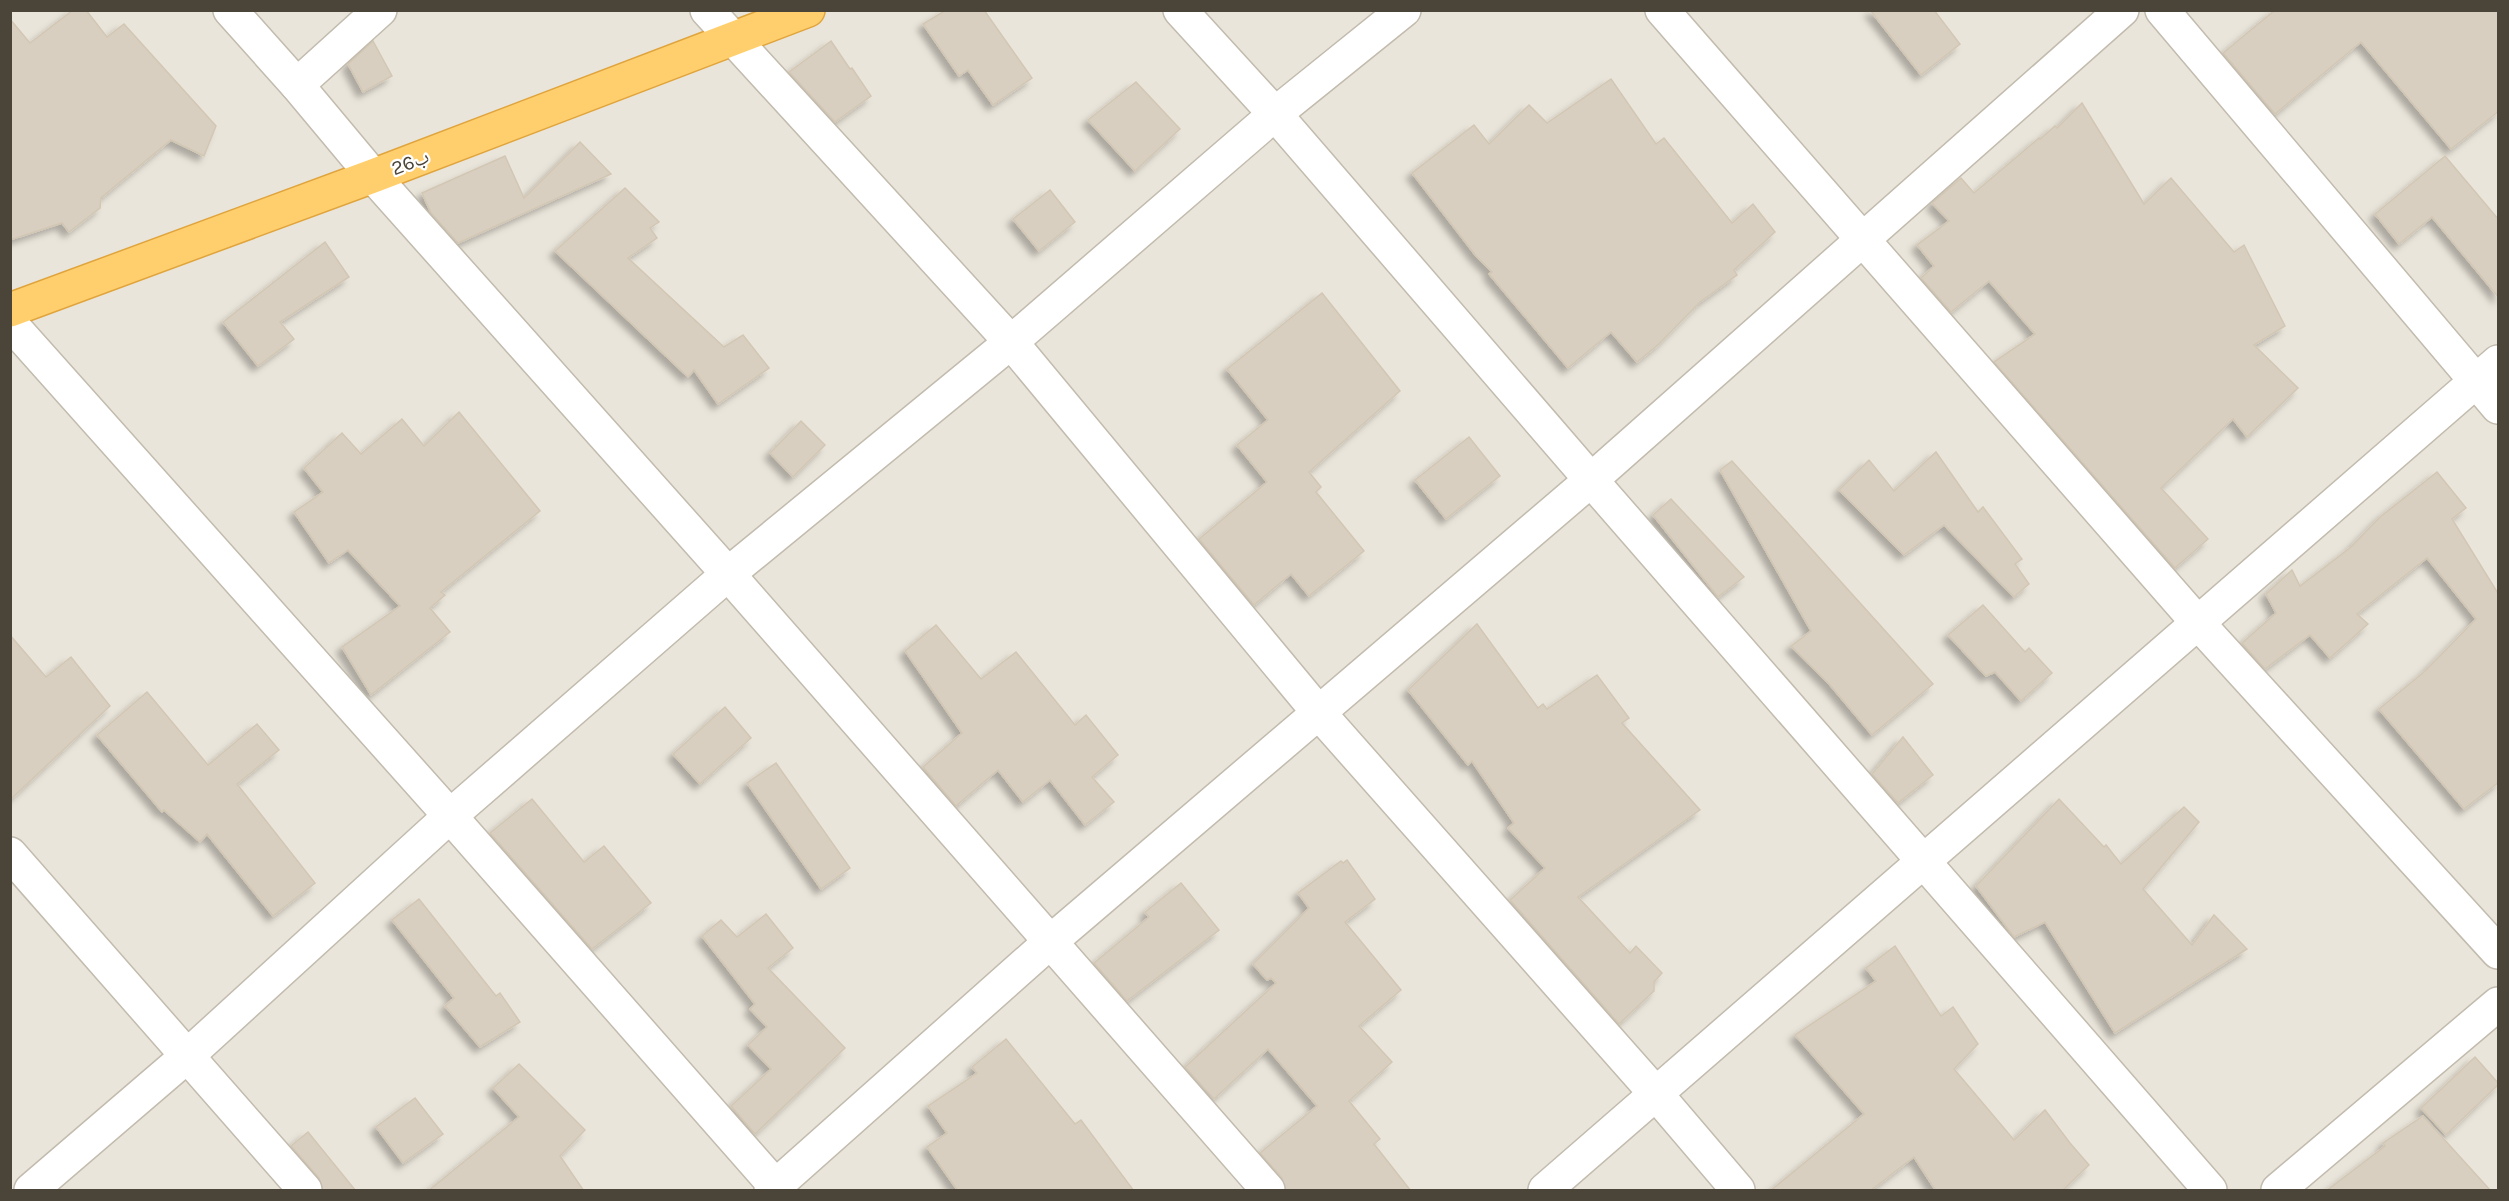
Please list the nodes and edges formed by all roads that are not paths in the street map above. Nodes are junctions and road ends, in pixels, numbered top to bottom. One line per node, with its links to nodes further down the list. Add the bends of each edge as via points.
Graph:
1 (230, 10): 11 (street)
2 (380, 10): 11 (street)
3 (707, 10): 10 (street)
4 (808, 10): 10 (highway, 26ب)
5 (1180, 10): 12 (street)
6 (1404, 10): 12 (street)
7 (1662, 10): 14 (street)
8 (2122, 10): 14 (street)
9 (2162, 10): 18 (street)
10 (734, 38): 13 (highway, 26ب); 17 (street)
11 (297, 85): 13 (street)
12 (1275, 114): 17 (street); 20 (street)
13 (373, 176): 15 (highway, 26ب); 21 (street)
14 (1861, 239): 20 (street); 22 (street)
15 (10, 310)
16 (10, 323): 24 (street)
17 (1011, 342): 21 (street); 23 (street)
18 (2487, 371): 19 (street); 22 (street)
19 (2499, 407)
20 (1591, 480): 23 (street); 26 (street)
21 (728, 574): 24 (street); 27 (street)
22 (2198, 622): 26 (street); 28 (street)
23 (1320, 713): 27 (street); 31 (street)
24 (450, 816): 30 (street); 32 (street)
25 (10, 854): 30 (street)
26 (1924, 861): 31 (street); 38 (street)
27 (1050, 942): 32 (street); 35 (street)
28 (2499, 952)
29 (2499, 1004): 39 (street)
30 (186, 1057): 33 (street); 34 (street)
31 (1657, 1095): 36 (street); 37 (street)
32 (775, 1189)
33 (31, 1191)
34 (305, 1191)
35 (1268, 1191)
36 (1545, 1191)
37 (1738, 1191)
38 (2210, 1191)
39 (2278, 1191)

